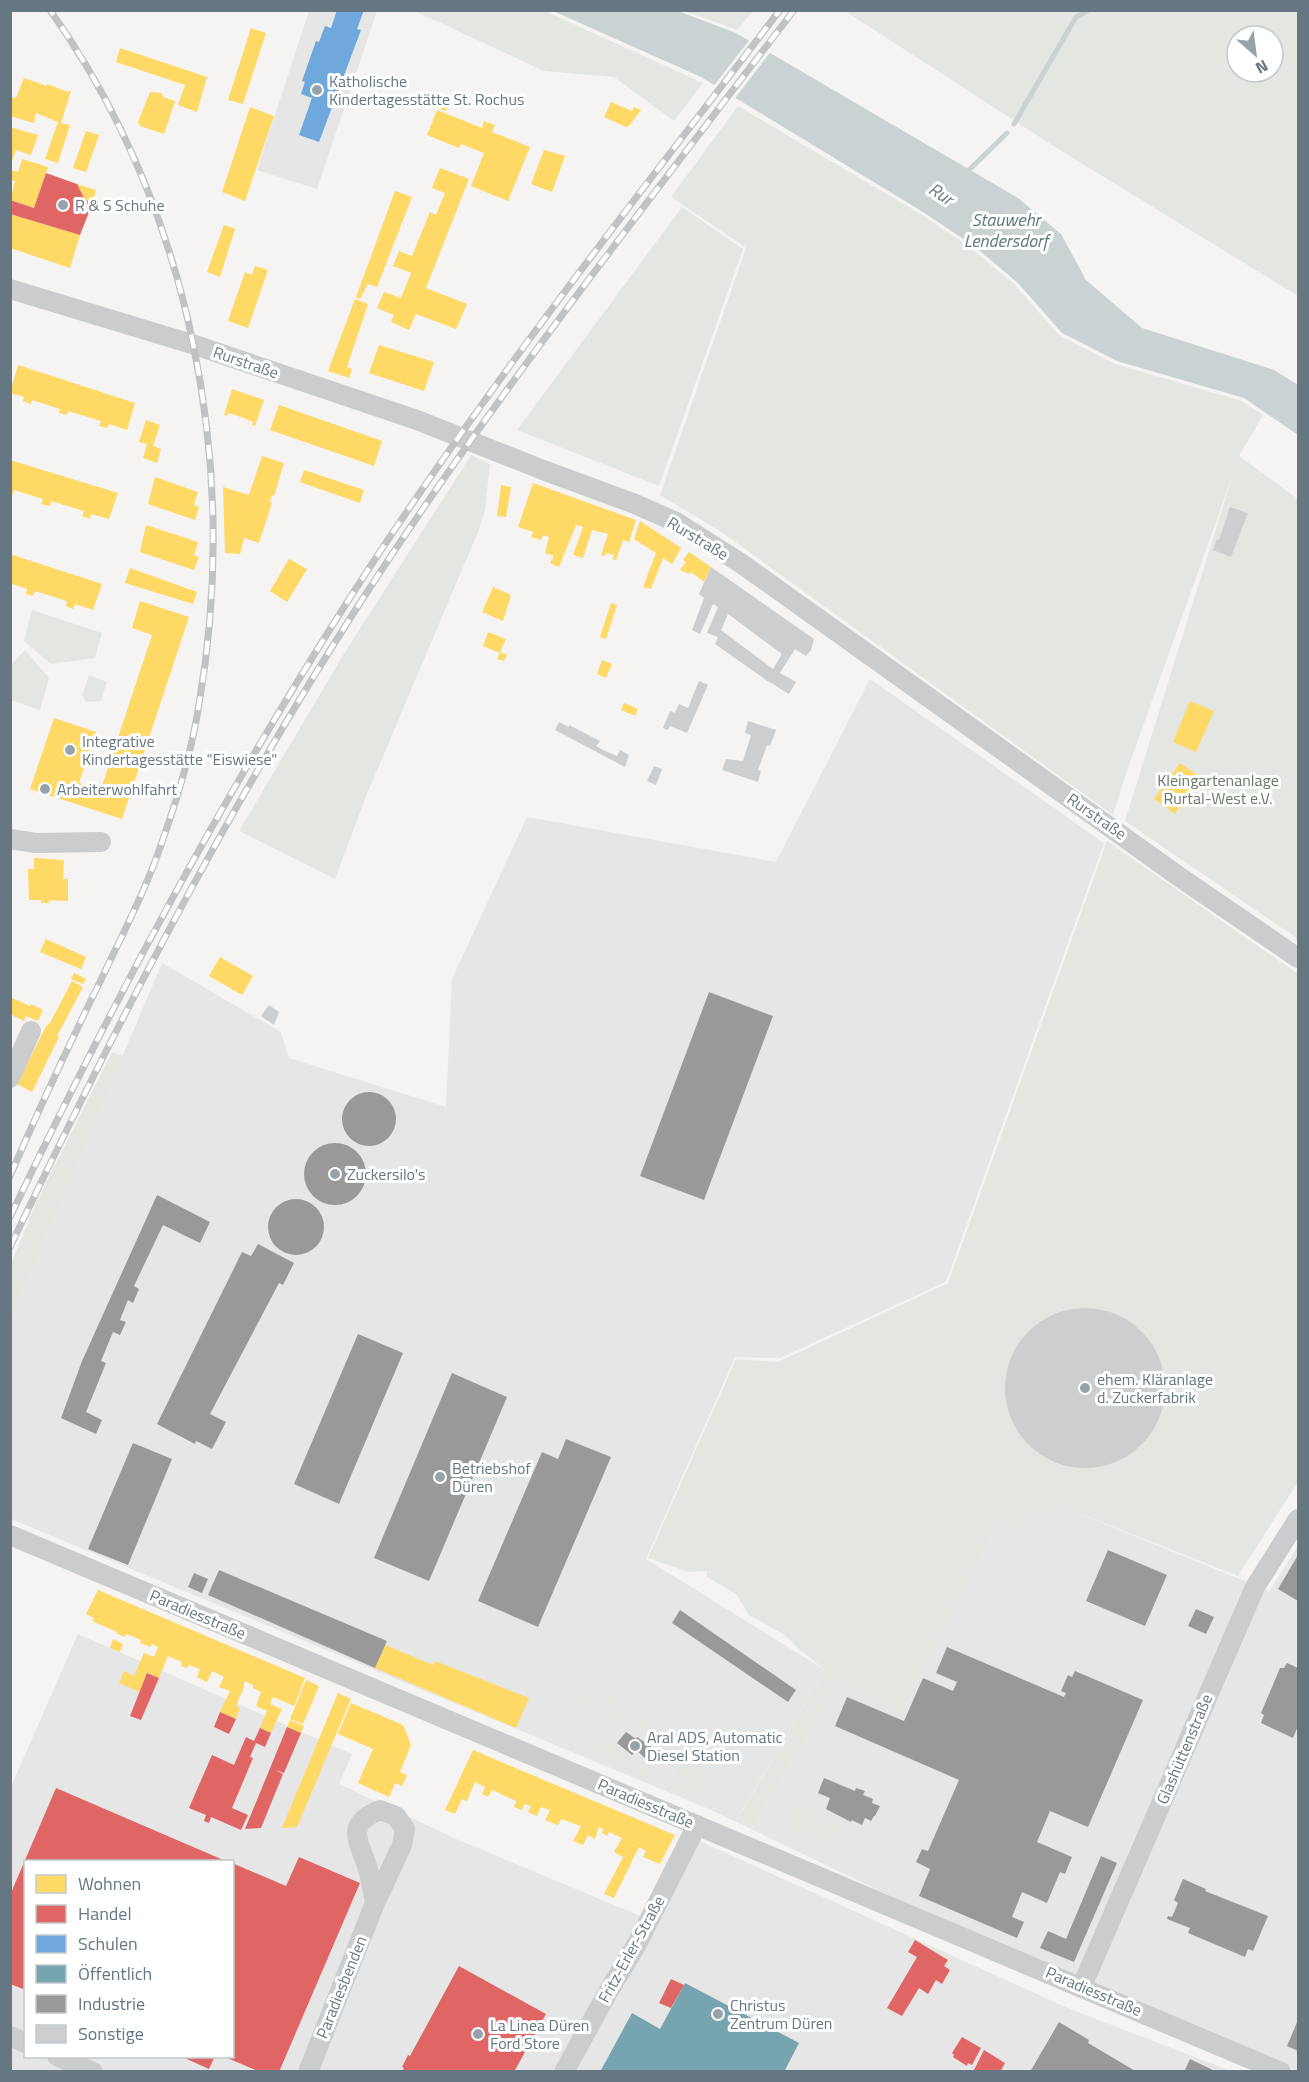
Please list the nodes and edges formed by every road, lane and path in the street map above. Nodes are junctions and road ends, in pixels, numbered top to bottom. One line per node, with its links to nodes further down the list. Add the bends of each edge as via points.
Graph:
1 (10, 289): 4 (street, Rurstraße, via 195,345 417,420 676,522 742,564)
2 (10, 839): 3 (street, via 36,843)
3 (101, 842)
4 (1299, 957)
5 (31, 1031): 6 (street)
6 (10, 1078)
7 (1299, 1519): 11 (street, Glashüttenstraße, via 1254,1587)
8 (10, 1535): 9 (street, Paradiesstraße)
9 (697, 1825): 11 (street, Paradiesstraße); 15 (street, Fritz-Erler-Straße, via 637,1944)
10 (375, 1903): 14 (street, Paradiesbenden)
11 (1082, 1986): 16 (street, Paradiesstraße)
12 (62, 2058): 13 (street)
13 (93, 2072)
14 (308, 2072)
15 (564, 2072)
16 (1281, 2072)

